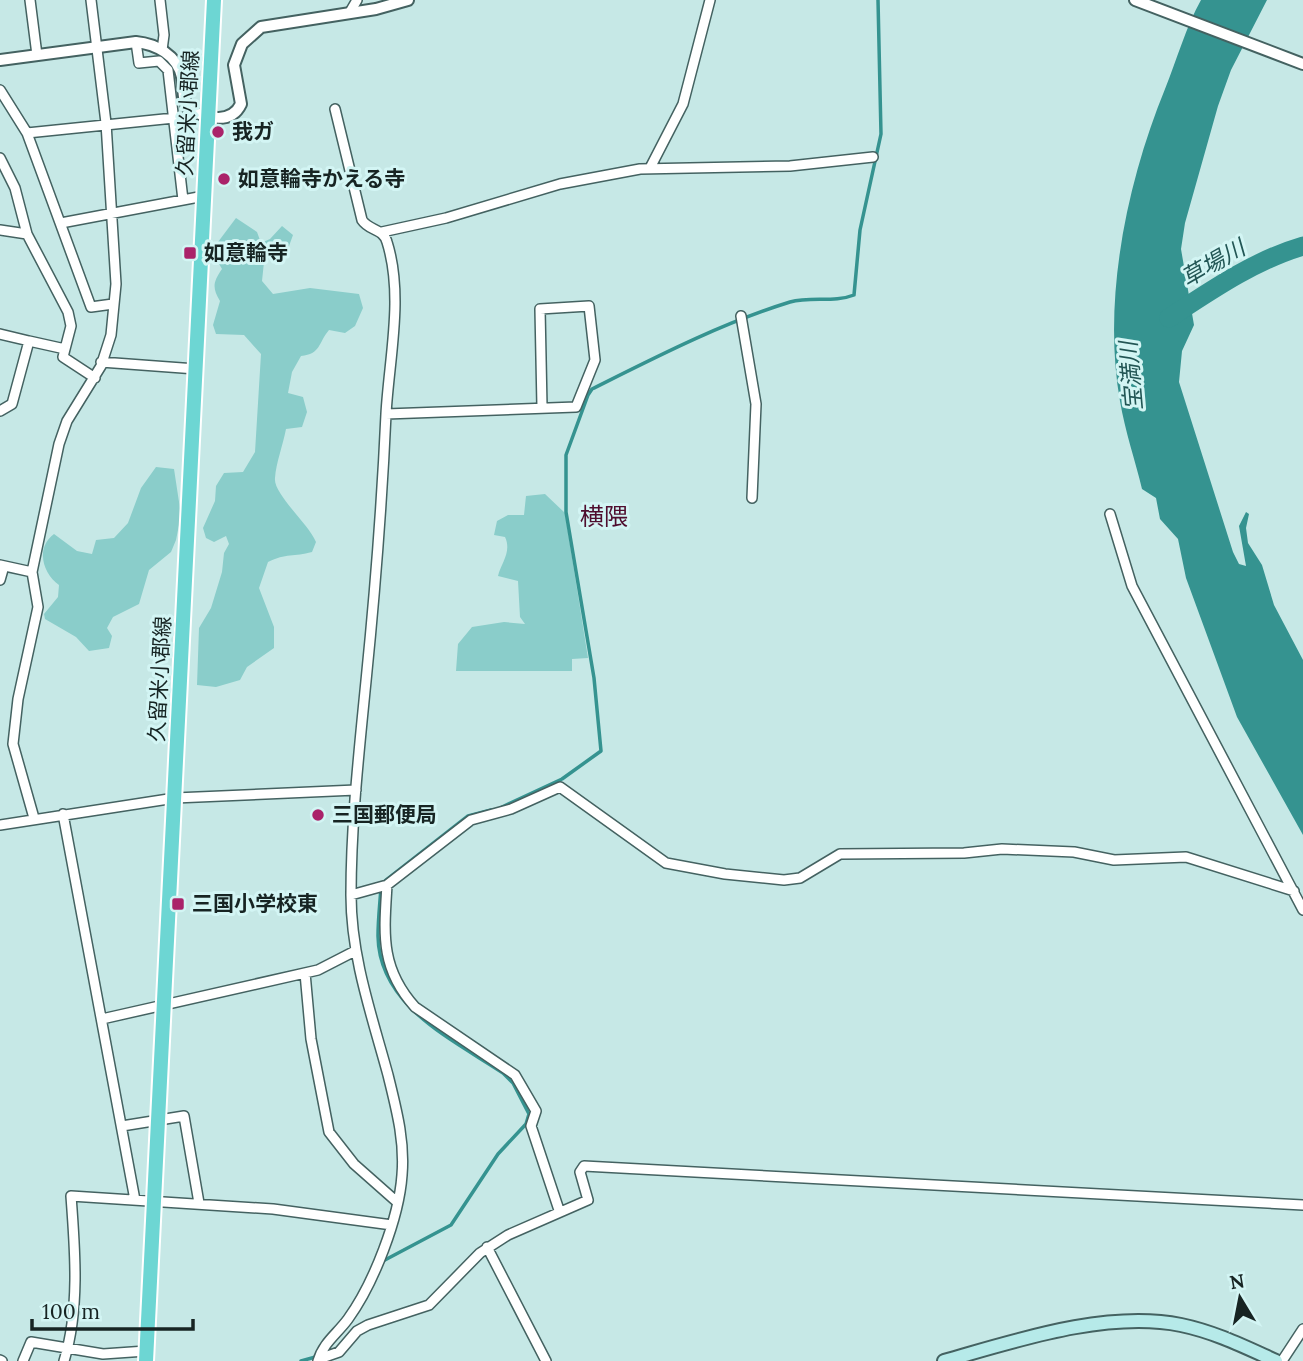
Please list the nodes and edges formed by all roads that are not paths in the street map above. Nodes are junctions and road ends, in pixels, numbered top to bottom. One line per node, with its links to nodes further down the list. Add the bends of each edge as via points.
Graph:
1 (30, 0): 13 (street)
2 (91, 0): 11 (street)
3 (160, 0): 12 (street)
4 (214, 0): 18 (main road, 久留米小郡線)
5 (357, 0): 9 (street)
6 (408, 0): 9 (street)
7 (709, 0): 24 (street, via 683,104)
8 (1137, 1): 15 (street)
9 (350, 12): 18 (street, via 275,23 251,34 234,65 242,104 226,118)
10 (136, 42): 11 (street); 12 (street); 19 (street, via 139,63 159,61 168,70)
11 (96, 47): 13 (street); 20 (street)
12 (162, 50): 18 (street, via 180,70 187,107)
13 (37, 55): 14 (street)
14 (0, 60)
15 (1302, 64)
16 (0, 90): 21 (street)
17 (335, 109): 30 (street, via 362,220)
18 (209, 117): 25 (main road, 久留米小郡線)
19 (174, 118): 20 (street); 26 (street)
20 (106, 123): 21 (street); 27 (street)
21 (27, 133): 28 (street)
22 (873, 157): 24 (street, via 762,167)
23 (0, 158): 31 (street, via 15,188)
24 (650, 168): 30 (street, via 561,184)
25 (204, 196): 26 (street); 38 (main road, 久留米小郡線)
26 (183, 201): 27 (street)
27 (113, 215): 28 (street); 32 (street)
28 (61, 223): 32 (street, via 91,307)
29 (0, 230): 31 (street)
30 (382, 232): 42 (street, via 393,274)
31 (27, 234): 36 (street, via 70,319)
32 (113, 304): 37 (street, via 111,335)
33 (741, 316): 43 (street, via 756,404)
34 (0, 334): 35 (street)
35 (29, 341): 36 (street); 41 (street, via 12,404)
36 (65, 349): 39 (street, via 63,357)
37 (101, 362): 38 (street); 39 (street)
38 (197, 369): 51 (main road, 久留米小郡線)
39 (95, 378): 46 (street, via 59,444)
40 (542, 407): 40 (street, via 576,407 583,394 595,360 589,306 540,309); 42 (street)
41 (0, 411)
42 (386, 414): 50 (street)
43 (752, 498)
44 (1110, 514): 56 (street, via 1132,586)
45 (2, 565): 46 (street); 47 (street)
46 (32, 572): 49 (street, via 38,607)
47 (0, 580)
48 (0, 742): 49 (street)
49 (13, 744): 53 (street)
50 (356, 790): 51 (street); 57 (street)
51 (175, 798): 52 (street); 61 (main road, 久留米小郡線)
52 (63, 814): 53 (street); 62 (street)
53 (34, 818): 54 (street)
54 (0, 825)
55 (387, 885): 56 (street, via 471,820 511,810 564,788 666,863 724,874 784,880 800,878 840,854 1003,849 1074,852 1114,860 1186,857); 57 (street); 70 (street, via 383,943 401,988 415,1007 515,1075 536,1111 531,1126)
56 (1294, 891): 58 (street)
57 (351, 895): 59 (street)
58 (1303, 910)
59 (355, 951): 60 (street); 67 (street, via 401,1125 403,1156)
60 (305, 973): 61 (street); 67 (street, via 311,1039 329,1132 369,1179)
61 (163, 1006): 62 (street); 63 (main road, 久留米小郡線)
62 (102, 1019): 64 (street)
63 (158, 1120): 64 (street); 66 (main road, 久留米小郡線); 68 (street, via 184,1116)
64 (122, 1126): 65 (street)
65 (135, 1200): 66 (street); 74 (street, via 71,1196 74,1270)
66 (153, 1202): 68 (street); 75 (main road, 久留米小郡線)
67 (397, 1202): 71 (street)
68 (199, 1203): 71 (street)
69 (1303, 1205): 70 (street, via 584,1166 580,1172 588,1200)
70 (559, 1210): 72 (street)
71 (392, 1225): 76 (street, via 356,1306 321,1347)
72 (487, 1247): 76 (street, via 429,1305 368,1325 339,1352); 79 (street)
73 (1303, 1329): 82 (street)
74 (67, 1350): 75 (street); 77 (street, via 31,1342); 78 (street)
75 (146, 1356)
76 (319, 1360)
77 (23, 1361)
78 (64, 1361)
79 (546, 1361)
80 (944, 1361): 81 (main road, via 1063,1330 1135,1321 1179,1325 1220,1336)
81 (1276, 1361)
82 (1282, 1361)

